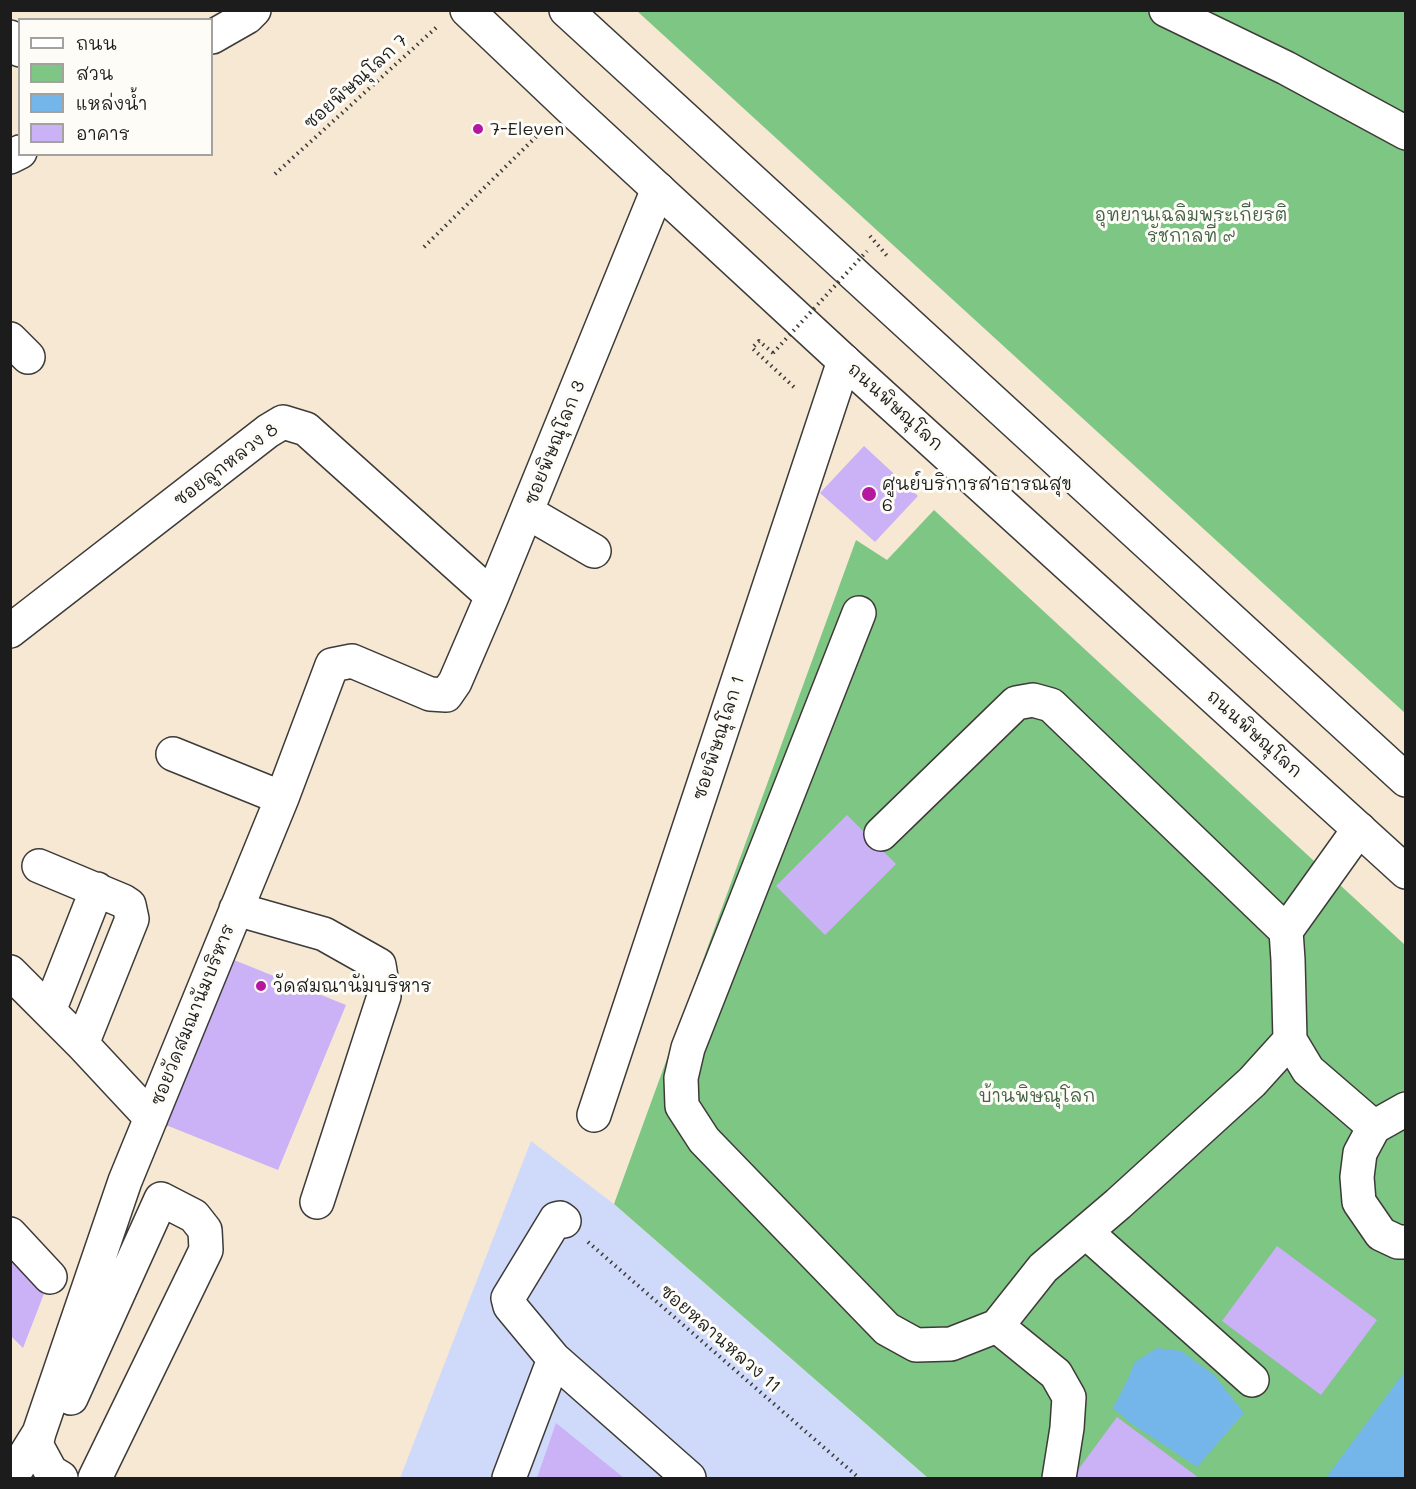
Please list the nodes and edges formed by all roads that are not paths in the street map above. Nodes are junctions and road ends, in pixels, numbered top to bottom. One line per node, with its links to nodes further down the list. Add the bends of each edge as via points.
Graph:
1 (254, 10): 5 (street)
2 (566, 10): 16 (street)
3 (1166, 10): 6 (street, via 1286,68)
4 (457, 14): 7 (street, ถนนพิษณุโลก, via 568,106)
5 (213, 36)
6 (1406, 133)
7 (658, 189): 8 (street, ถนนพิษณุโลก); 9 (street, ซอยพิษณุโลก 3)
8 (844, 361): 18 (street, ถนนพิษณุโลก); 30 (street, ซอยพิษณุโลก 1)
9 (526, 512): 10 (street); 11 (street, ซอยพิษณุโลก 3)
10 (594, 551)
11 (492, 596): 13 (street, ซอยลูกหลวง 8, via 306,429 283,422); 14 (street, ซอยพิษณุโลก 3)
12 (859, 613): 39 (street, via 688,1048 681,1078 682,1106 704,1140 887,1329 916,1345 951,1344)
13 (10, 630)
14 (446, 695): 17 (street, ซอยวัดสมณานัมบริหาร, via 430,694 352,661 332,665)
15 (173, 754): 17 (street)
16 (1406, 780)
17 (282, 798): 23 (street, ซอยวัดสมณานัมบริหาร)
18 (1359, 829): 21 (street, ถนนพิษณุโลก); 24 (street)
19 (881, 834): 24 (street, via 1016,703 1033,700 1051,705)
20 (39, 866): 22 (street)
21 (1406, 872)
22 (97, 890): 26 (street); 28 (street, via 129,905 132,919)
23 (236, 909): 31 (street, ซอยวัดสมณานัมบริหาร); 33 (street, via 324,934 379,964 384,996)
24 (1286, 932): 27 (street)
25 (10, 972): 26 (street)
26 (50, 1011): 28 (street)
27 (1290, 1040): 32 (street, via 1308,1071); 35 (street, via 1252,1082)
28 (82, 1044): 31 (street)
29 (1406, 1109): 32 (street)
30 (594, 1115)
31 (151, 1118): 42 (street, ซอยวัดสมณานัมบริหาร, via 125,1180)
32 (1374, 1127): 37 (street, via 1360,1153 1356,1177 1359,1202 1381,1234)
33 (317, 1202)
34 (564, 1221): 40 (street, via 556,1219 508,1298 514,1312)
35 (1086, 1232): 39 (street, via 1043,1268); 41 (street)
36 (10, 1234): 38 (street)
37 (1406, 1242)
38 (50, 1277)
39 (997, 1326): 47 (street, via 1056,1374 1069,1397)
40 (554, 1359): 45 (street); 46 (street)
41 (1252, 1380)
42 (48, 1456): 43 (street, ซอยวัดสมณานัมบริหาร); 44 (street, via 161,1199 194,1216 205,1230 206,1250)
43 (11, 1479)
44 (95, 1479)
45 (509, 1479)
46 (689, 1479)
47 (1059, 1479)

